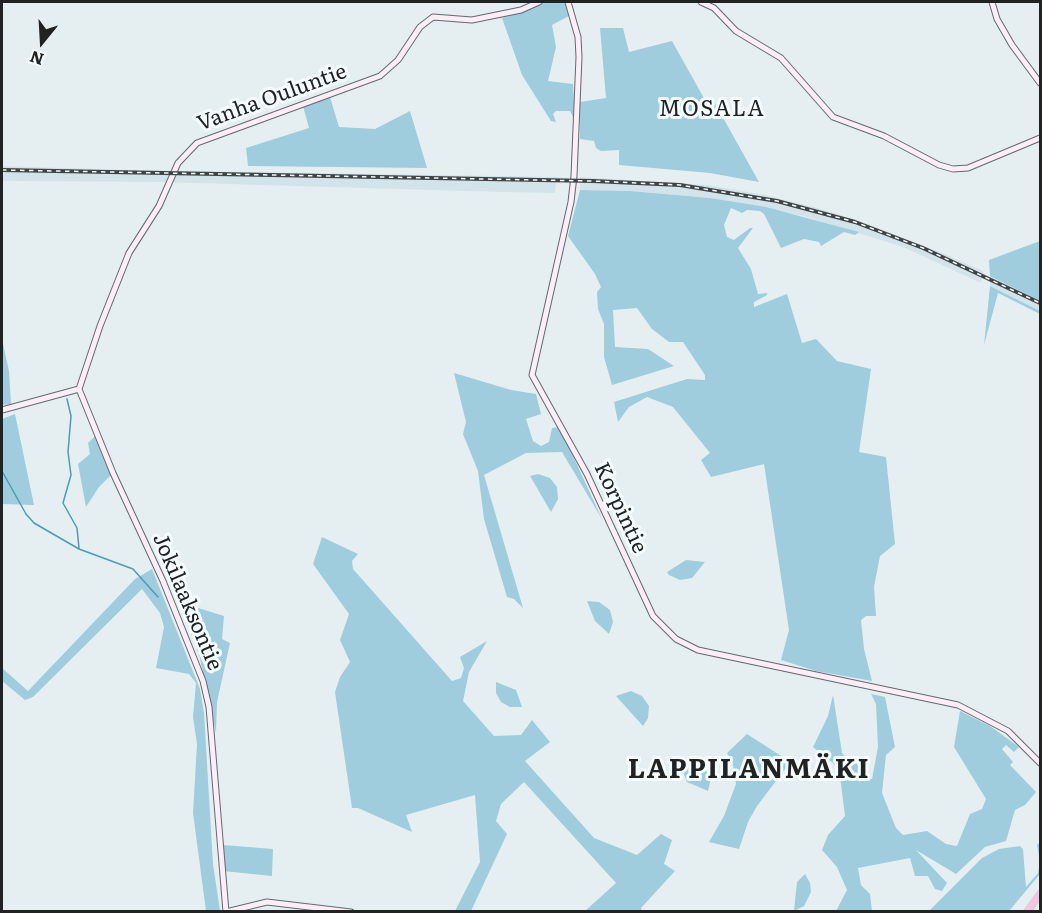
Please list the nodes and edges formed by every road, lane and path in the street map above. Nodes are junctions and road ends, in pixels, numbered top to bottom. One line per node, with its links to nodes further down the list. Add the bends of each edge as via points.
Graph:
1 (539, 2): 7 (street, Vanha Ouluntie, via 521,10 472,20 432,17 380,76 208,137 191,148 178,163 159,206 122,269)
2 (568, 2): 9 (street, Korpintie, via 579,57 572,193 532,375 587,474 653,616 676,639 698,650 958,705 1008,731)
3 (701, 2): 6 (street, via 714,8 736,31 781,58 833,117 884,136 939,165 968,168)
4 (992, 2): 5 (street, via 1005,33)
5 (1041, 83)
6 (1041, 138)
7 (79, 389): 8 (street); 11 (street, Jokilaaksontie, via 199,667 209,707)
8 (2, 410)
9 (1041, 763)
10 (1041, 894): 13 (highway)
11 (226, 912): 12 (street, via 267,902)
12 (351, 912)
13 (1027, 912)

